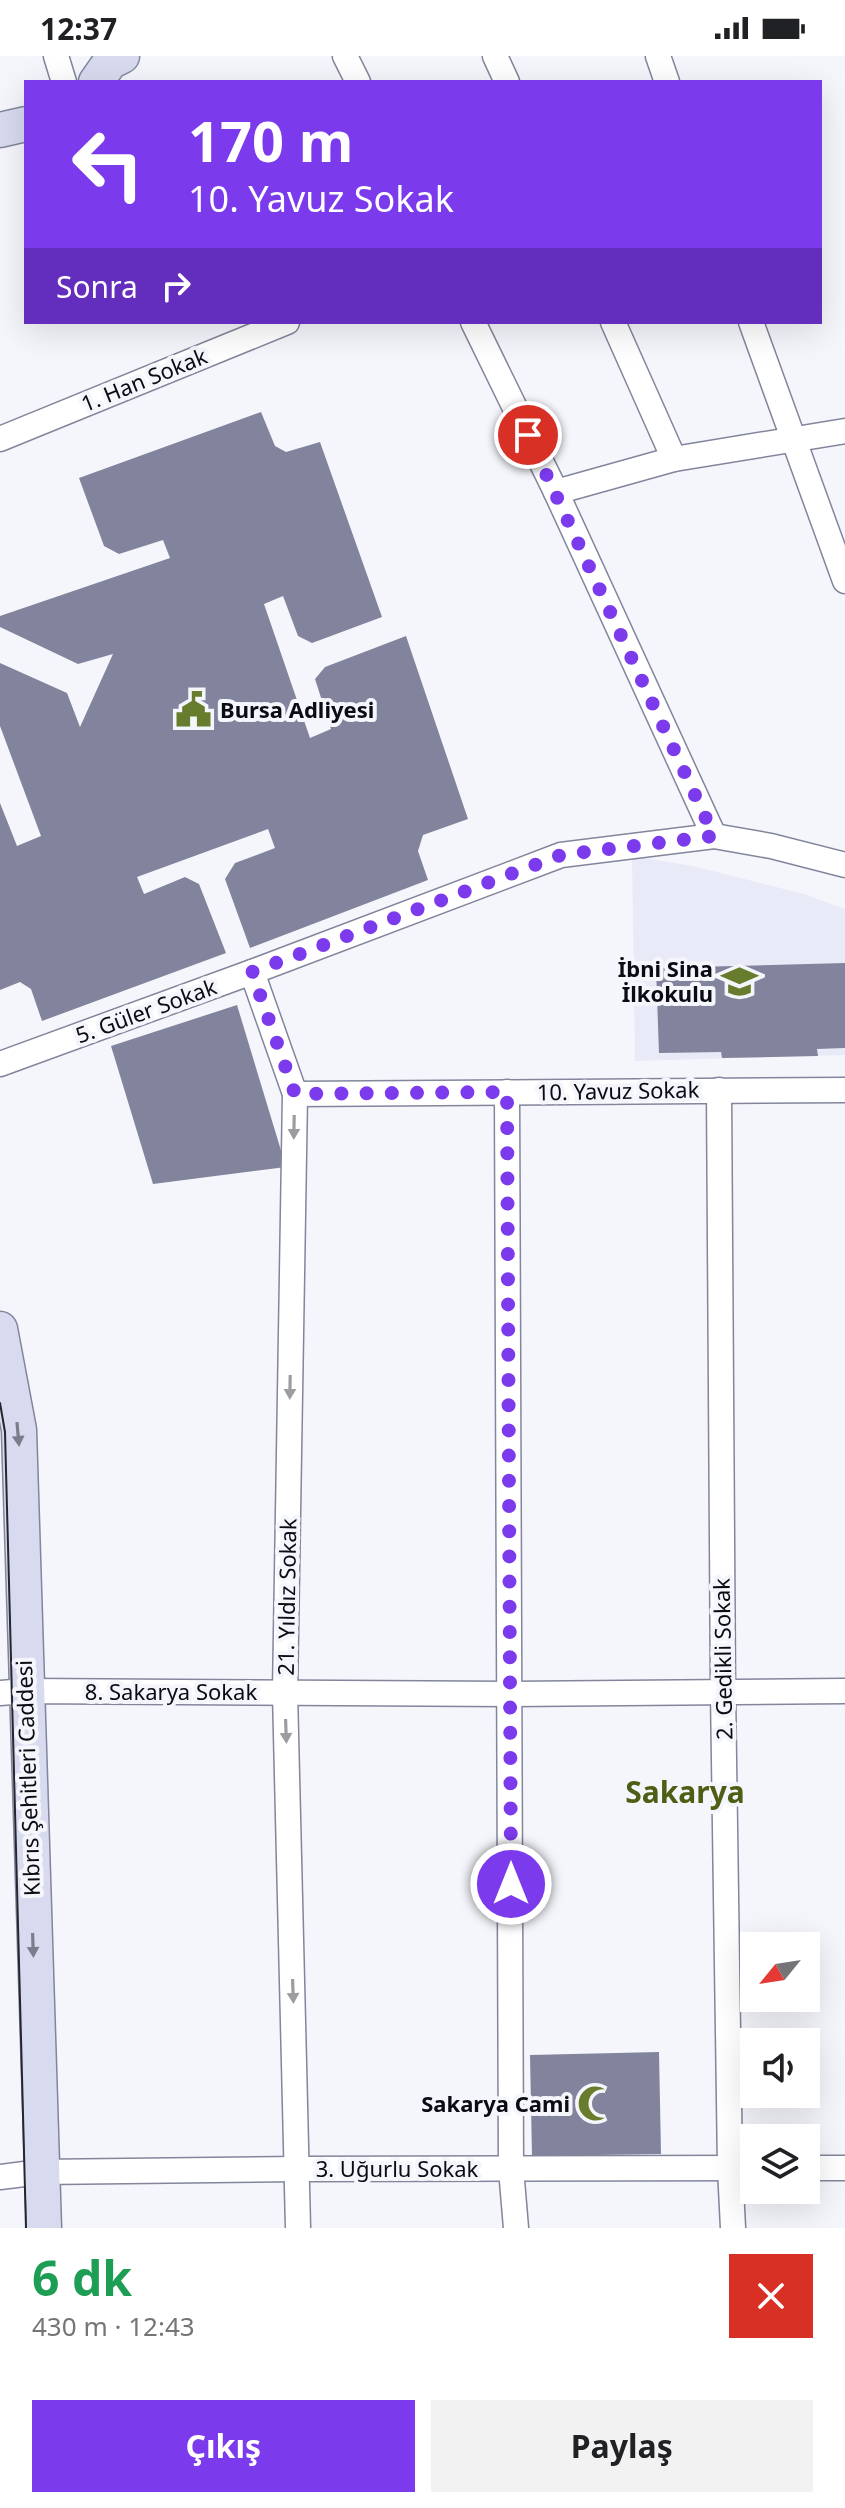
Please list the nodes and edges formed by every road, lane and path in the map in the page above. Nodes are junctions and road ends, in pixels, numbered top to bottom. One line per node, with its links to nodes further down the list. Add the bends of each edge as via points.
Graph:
1 (56, 56): 6 (street)
2 (122, 56): 7 (main road, via 110,62)
3 (345, 56): 8 (street)
4 (495, 56): 9 (street)
5 (658, 56): 10 (street)
6 (63, 80)
7 (97, 80)
8 (357, 80)
9 (506, 80)
10 (666, 80)
11 (24, 124): 12 (main road)
12 (0, 130)
13 (282, 324): 18 (street, 1. Han Sokak)
14 (474, 324): 21 (street)
15 (614, 324): 20 (street)
16 (752, 324): 19 (street)
17 (845, 431): 19 (street)
18 (0, 439)
19 (792, 439): 20 (street); 22 (street)
20 (674, 459): 21 (street)
21 (556, 492): 23 (street)
22 (845, 581)
23 (714, 836): 24 (street, 5. Güler Sokak); 25 (street, 5. Güler Sokak, via 561,855)
24 (845, 865)
25 (252, 972): 26 (street, 5. Güler Sokak); 30 (street, 21. Yıldız Sokak)
26 (0, 1064)
27 (719, 1090): 28 (street, 10. Yavuz Sokak); 29 (street, 10. Yavuz Sokak); 32 (street, 2. Gedikli Sokak)
28 (845, 1090)
29 (507, 1092): 30 (street, 10. Yavuz Sokak); 36 (street)
30 (295, 1094): 35 (street, 21. Yıldız Sokak, one-way to 35)
31 (0, 1329): 34 (main road, Kıbrıs Şehitleri Caddesi, one-way to 34, via 19,1430)
32 (723, 1691): 33 (street, 8. Sakarya Sokak); 36 (street, 8. Sakarya Sokak); 37 (street, 2. Gedikli Sokak)
33 (845, 1691)
34 (13, 1692): 35 (street, 8. Sakarya Sokak); 43 (main road, Kıbrıs Şehitleri Caddesi, one-way to 43)
35 (285, 1693): 36 (street, 8. Sakarya Sokak); 41 (street, 21. Yıldız Sokak, one-way to 41)
36 (511, 1694): 42 (street)
37 (740, 2124)
38 (740, 2168): 42 (street, 3. Uğurlu Sokak)
39 (820, 2168): 40 (street)
40 (845, 2168)
41 (298, 2169): 42 (street, 3. Uğurlu Sokak); 43 (street, 3. Uğurlu Sokak); 47 (street, 21. Yıldız Sokak)
42 (511, 2169): 48 (street)
43 (40, 2172): 44 (street, 3. Uğurlu Sokak); 46 (main road, Kıbrıs Şehitleri Caddesi)
44 (0, 2177)
45 (740, 2181): 49 (street, 2. Gedikli Sokak)
46 (44, 2228)
47 (298, 2228)
48 (516, 2228)
49 (733, 2228)

